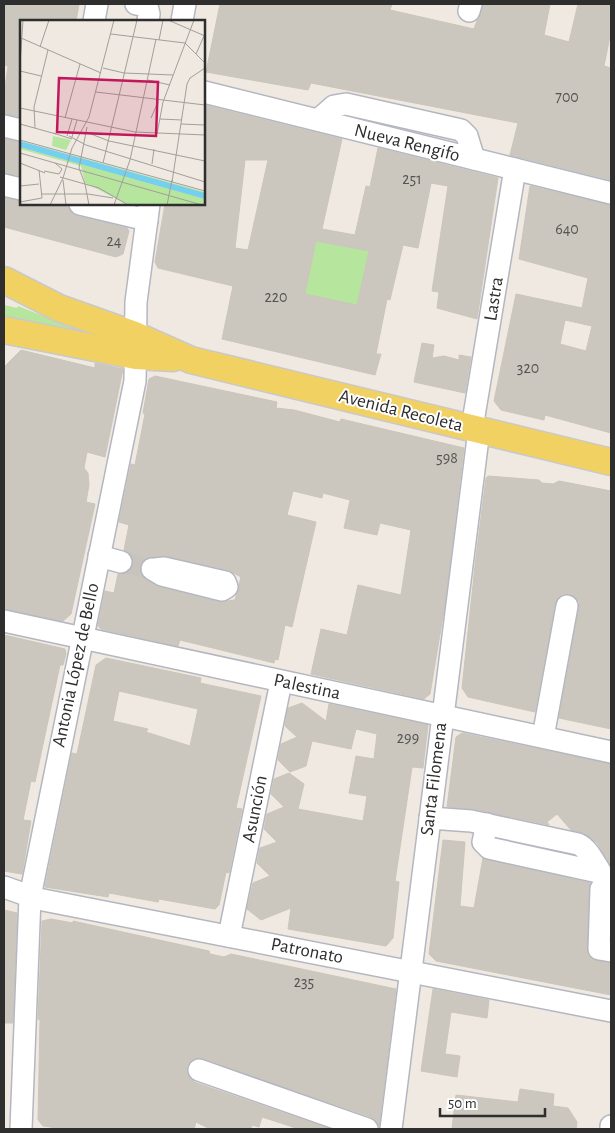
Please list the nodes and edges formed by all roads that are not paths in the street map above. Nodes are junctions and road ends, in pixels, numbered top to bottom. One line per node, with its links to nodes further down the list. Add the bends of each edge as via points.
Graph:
1 (97, 4): 4 (street)
2 (136, 4): 5 (street, via 147,6)
3 (185, 4): 6 (street)
4 (94, 20)
5 (148, 20)
6 (182, 20)
7 (205, 92): 10 (street, Nueva Rengifo)
8 (4, 126): 9 (street)
9 (20, 130)
10 (515, 169): 13 (street, Nueva Rengifo); 19 (street, Lastra)
11 (4, 185): 12 (street)
12 (20, 189)
13 (611, 193)
14 (88, 205): 15 (street)
15 (148, 212): 18 (street, Antonia López de Bello, via 138,272)
16 (4, 280): 18 (main road, Avenida Recoleta)
17 (6, 333): 18 (main road, Avenida Recoleta)
18 (136, 346): 19 (main road, Avenida Recoleta); 21 (street, Antonia López de Bello, via 135,382)
19 (476, 429): 20 (main road, Avenida Recoleta); 27 (street, Santa Filomena)
20 (611, 462)
21 (99, 556): 22 (street); 25 (street, Antonia López de Bello)
22 (121, 562)
23 (567, 606): 28 (street)
24 (4, 622): 25 (street, Palestina)
25 (81, 639): 26 (street, Palestina); 33 (street, Antonia López de Bello)
26 (281, 682): 27 (street, Palestina); 34 (street, Asunción)
27 (442, 716): 28 (street, Palestina); 30 (street, Santa Filomena)
28 (543, 737): 29 (street, Palestina)
29 (611, 752)
30 (430, 818): 31 (street, via 487,824 583,846); 36 (street, Santa Filomena)
31 (605, 880): 35 (street, via 601,888 599,949)
32 (4, 887): 33 (street, Patronato)
33 (30, 896): 34 (street, Patronato); 39 (street, Antonia López de Bello)
34 (229, 936): 36 (street, Patronato)
35 (611, 951)
36 (410, 970): 37 (street, Patronato); 41 (street, Santa Filomena)
37 (611, 1011)
38 (199, 1070): 40 (street)
39 (21, 1129)
40 (367, 1129)
41 (391, 1129)

